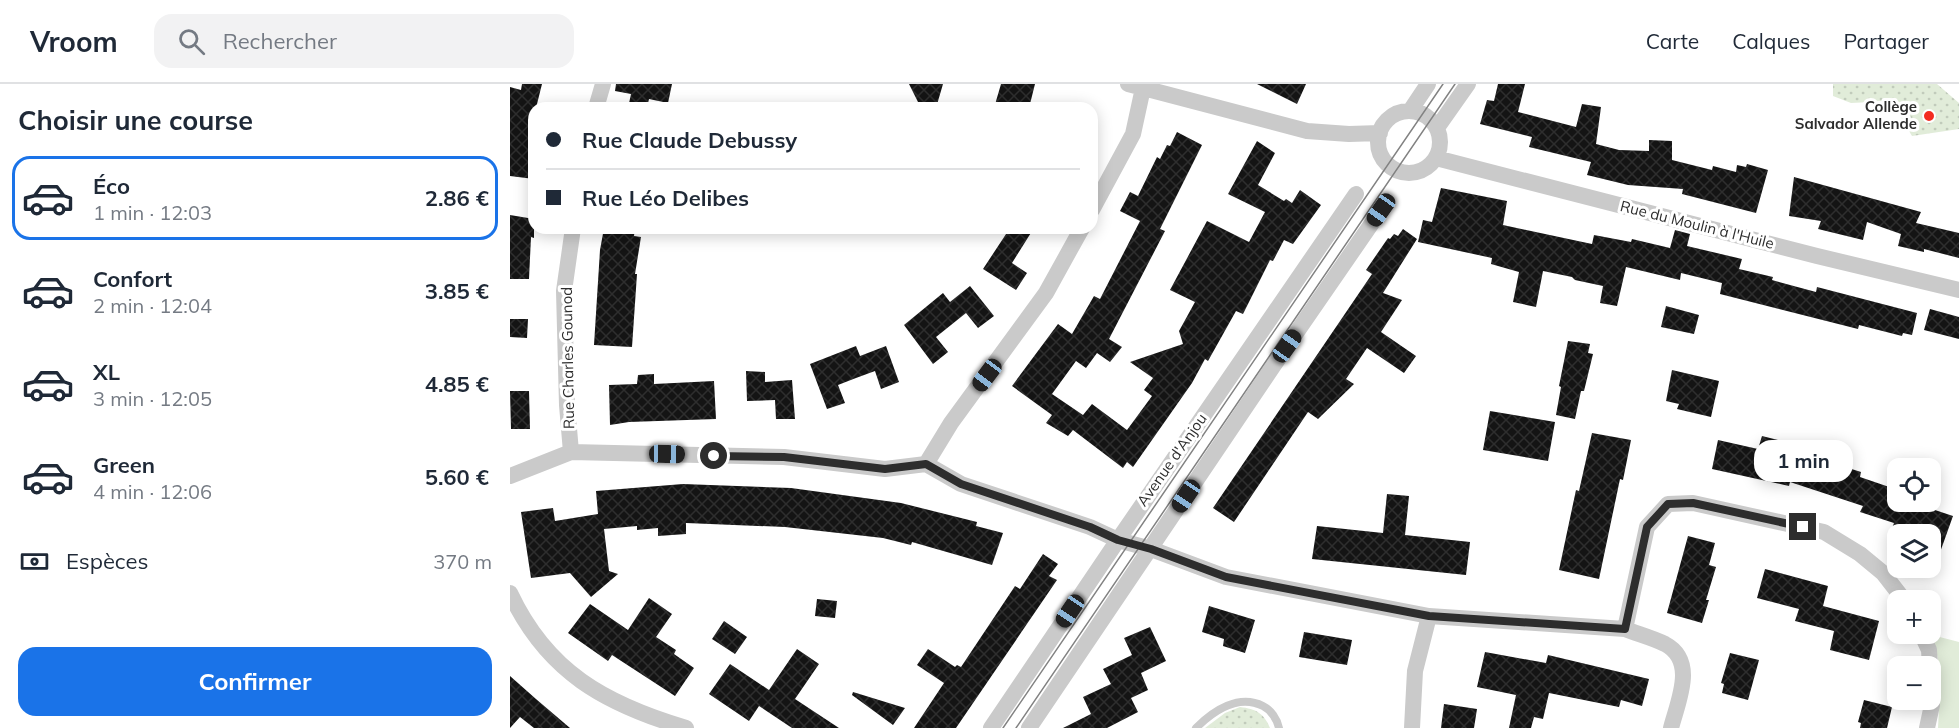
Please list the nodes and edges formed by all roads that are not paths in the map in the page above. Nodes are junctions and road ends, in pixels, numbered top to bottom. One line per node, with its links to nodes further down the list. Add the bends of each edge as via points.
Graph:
1 (603, 84): 5 (street)
2 (1428, 84): 6 (street)
3 (1468, 84): 7 (street)
4 (1135, 86): 8 (street, via 1307,131); 11 (street, via 1133,134)
5 (598, 102)
6 (1410, 111): 7 (street, via 1426,116); 8 (street, via 1391,117)
7 (1437, 128): 9 (street, via 1440,142)
8 (1380, 133): 9 (street, via 1380,153 1396,170 1421,171)
9 (1436, 158): 15 (street, Rue du Moulin à l'Huile)
10 (1356, 194): 19 (street, Avenue d'Anjou)
11 (1098, 199)
12 (1381, 210): 20 (street, Avenue d'Anjou)
13 (572, 234): 16 (street, Rue Charles Gounod, via 564,291)
14 (1079, 234): 17 (street, via 1046,293 951,423)
15 (1959, 290)
16 (571, 452): 17 (street, via 784,457 885,469); 18 (street)
17 (926, 464): 19 (street, via 961,484)
18 (510, 476)
19 (1118, 540): 20 (street); 27 (street, Avenue d'Anjou)
20 (1151, 549): 23 (street, via 1226,577); 28 (street, Avenue d'Anjou)
21 (1896, 590): 24 (street, via 1860,554 1824,532 1693,503 1668,504 1647,527)
22 (510, 592): 26 (street, via 529,627 572,674 610,700)
23 (1429, 616): 24 (street); 31 (street, via 1415,671)
24 (1625, 629): 32 (street, via 1667,645 1682,662 1683,682)
25 (1931, 710): 33 (street)
26 (686, 728)
27 (991, 728)
28 (1029, 728)
29 (1196, 728): 30 (lane, via 1221,709 1253,701 1269,709)
30 (1279, 728)
31 (1412, 728)
32 (1671, 728)
33 (1927, 728)

